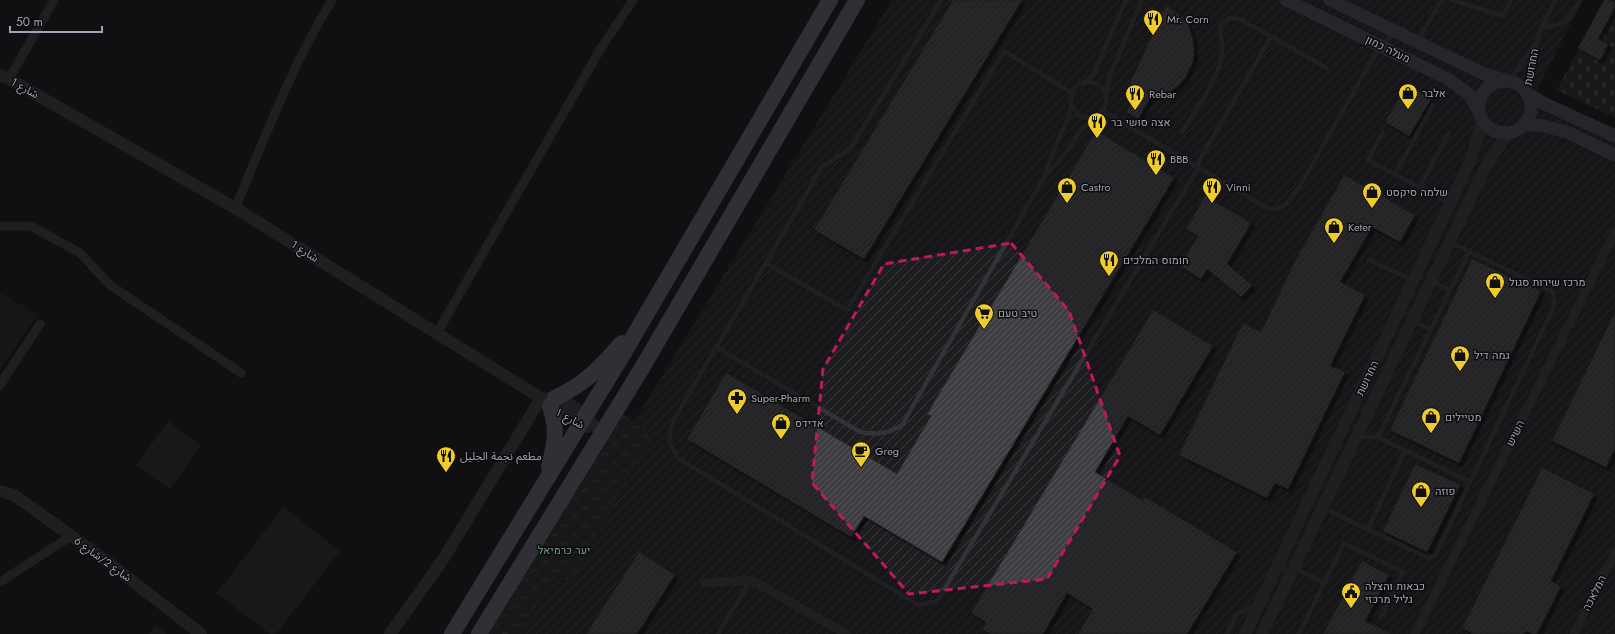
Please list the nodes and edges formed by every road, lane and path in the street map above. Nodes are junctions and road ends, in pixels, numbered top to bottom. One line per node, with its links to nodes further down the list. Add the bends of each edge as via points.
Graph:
1 (54, 0): 23 (street)
2 (332, 0): 46 (street, via 292,75)
3 (633, 0): 60 (street, via 601,48)
4 (830, 0): 56 (highway)
5 (857, 0): 66 (highway)
6 (941, 0): 52 (lane, via 851,148 822,167)
7 (1126, 0): 25 (lane, via 1094,73)
8 (1142, 0): 28 (lane, via 1110,75)
9 (1286, 0): 21 (main road, מעלה כמון)
10 (1330, 0): 17 (main road, מעלה כמון)
11 (1442, 0): 19 (lane)
12 (1452, 0): 13 (lane, via 1503,16)
13 (1511, 0)
14 (1554, 0): 16 (lane, החרושת)
15 (1580, 0): 16 (lane, via 1568,20)
16 (1541, 28): 20 (lane, החרושת)
17 (1394, 31): 19 (main road, מעלה כמון); 21 (lane)
18 (1271, 37): 22 (lane); 35 (lane, via 1240,19 1230,18 1221,24 1223,41 1220,65 1215,78); 41 (lane, via 1199,161)
19 (1416, 42): 24 (main road, מעלה כמון, via 1484,74)
20 (1536, 43): 24 (lane, החרושת); 27 (lane, החרושת)
21 (1382, 46): 32 (main road, מעלה כמון, via 1453,82 1470,95); 41 (lane, via 1300,186 1281,208 1269,209)
22 (1327, 68)
23 (5, 77): 46 (street, شارع 1)
24 (1507, 81): 27 (main road, via 1522,86); 32 (main road, via 1495,82 1487,87 1479,103)
25 (1086, 82): 26 (lane, via 1078,85); 28 (lane, via 1099,85)
26 (1072, 93): 29 (lane); 52 (lane, via 1004,51 847,310)
27 (1527, 93): 34 (main road, via 1531,102 1531,112); 39 (main road)
28 (1106, 94): 31 (lane)
29 (1071, 105): 33 (lane, via 1078,115); 43 (lane, via 1069,117)
30 (1433, 106): 42 (lane)
31 (1103, 111): 33 (lane); 41 (lane)
32 (1481, 116): 38 (main road, via 1488,127 1499,133); 45 (street, החרושת, via 1472,157)
33 (1095, 117): 43 (lane, via 1086,124)
34 (1524, 124): 38 (main road); 40 (main road, via 1566,132)
35 (1182, 132)
36 (1383, 132): 42 (lane, via 1368,160)
37 (1449, 133): 44 (lane)
38 (1508, 133): 49 (street, החרושת, via 1487,164)
39 (1615, 136)
40 (1615, 155)
41 (1198, 168): 61 (lane, via 937,601 918,605 678,458 671,448 668,435 673,421)
42 (1394, 174): 44 (lane)
43 (1043, 179): 61 (lane, via 902,425 894,430 884,434 860,432)
44 (1419, 188): 45 (lane)
45 (1450, 204): 53 (street, החרושת)
46 (235, 208): 60 (street, شارع 1)
47 (0, 226): 62 (street, via 31,226 80,253 110,285)
48 (1615, 232): 95 (street, השיש)
49 (1450, 242): 50 (lane); 54 (street, החרושת)
50 (1469, 252): 55 (lane); 71 (lane, via 1552,292 1554,303)
51 (1369, 260): 53 (lane)
52 (766, 262): 61 (lane)
53 (1413, 281): 78 (street, החרושת)
54 (1431, 281): 55 (lane); 57 (street, החרושת)
55 (1450, 290): 59 (lane)
56 (643, 321): 64 (highway, via 582,384); 65 (highway)
57 (1412, 321): 59 (lane); 68 (street, החרושת)
58 (40, 324): 63 (street)
59 (1430, 329): 67 (lane)
60 (437, 333): 64 (street, شارع 1)
61 (716, 347)
62 (241, 373)
63 (0, 385)
64 (549, 400): 65 (street, شارع 1, via 570,404); 70 (highway, via 556,429); 86 (street)
65 (583, 420): 66 (street, شارع 1); 70 (highway)
66 (602, 434): 88 (highway)
67 (1378, 436): 68 (lane); 69 (lane)
68 (1357, 437): 73 (street, החרושת)
69 (1405, 450): 71 (lane); 74 (lane)
70 (546, 481): 87 (highway)
71 (1470, 482): 74 (lane, via 1436,554 1432,557 1428,558)
72 (0, 491): 75 (street, شارع 2/شارع 6, via 14,495)
73 (1323, 508): 74 (lane); 77 (street, החרושת)
74 (1368, 529)
75 (71, 536): 80 (street); 85 (street, شارع 2/شارع 6)
76 (1615, 552): 96 (street, המלאכה)
77 (1294, 568): 78 (lane); 82 (lane); 93 (street, החרושת)
78 (1275, 571): 83 (street, החרושת)
79 (751, 580): 81 (street); 89 (lane); 90 (street)
80 (0, 582)
81 (704, 583)
82 (1324, 583): 84 (lane, via 1344,543 1403,572); 94 (lane)
83 (1260, 603): 91 (lane, via 1236,615); 92 (street, החרושת)
84 (1381, 617)
85 (201, 634)
86 (390, 634)
87 (452, 634)
88 (479, 634)
89 (718, 634)
90 (846, 634)
91 (1227, 634)
92 (1245, 634)
93 (1262, 634)
94 (1299, 634)
95 (1415, 634)
96 (1574, 634)

